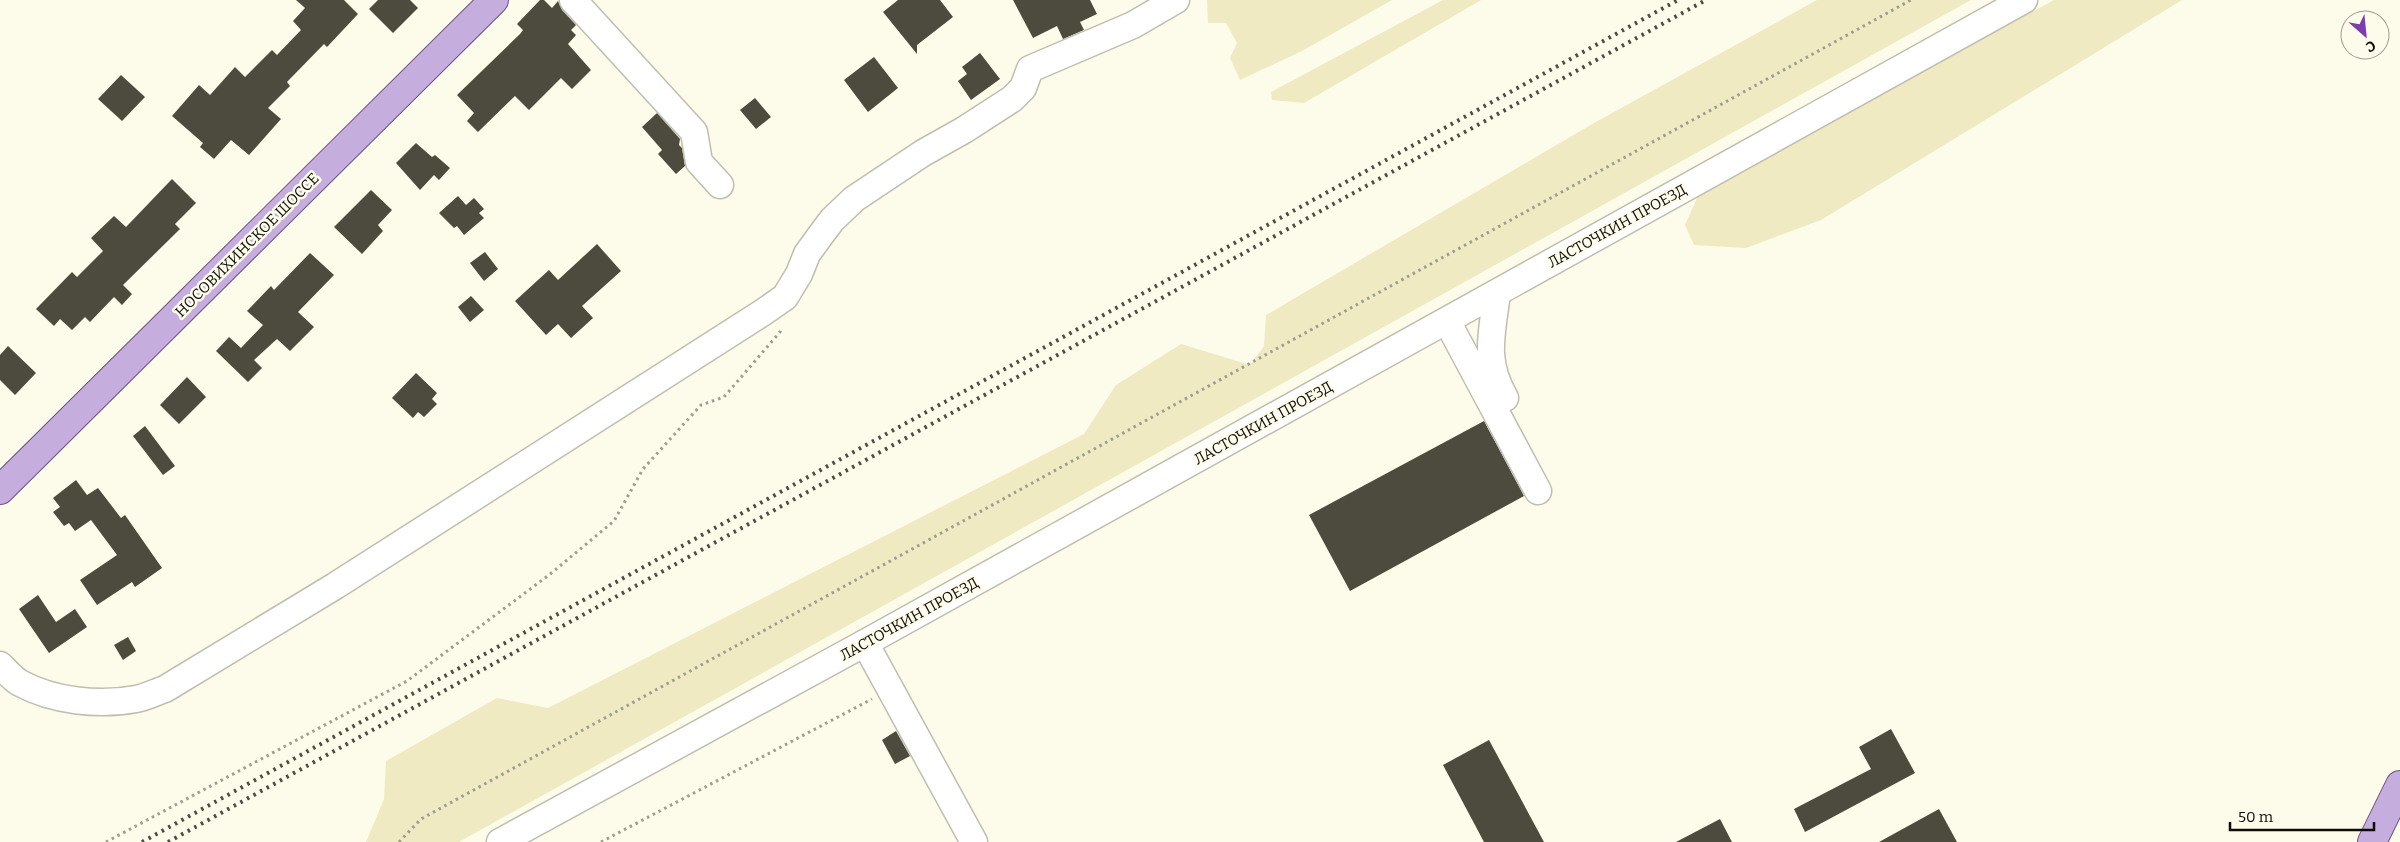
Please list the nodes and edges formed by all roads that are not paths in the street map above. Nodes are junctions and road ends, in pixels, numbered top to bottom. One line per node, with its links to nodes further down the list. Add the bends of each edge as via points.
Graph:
1 (494, 0): 9 (main road, НОСОВИХИНСКОЕ ШОССЕ)
2 (573, 0): 5 (street, via 694,132 699,162)
3 (1176, 0): 12 (street, via 1133,25 1030,69 1023,88 1012,98 854,199 832,220 807,254 785,297 335,586 165,689 137,699 73,699 18,682)
4 (2024, 0): 6 (street, ЛАСТОЧКИН ПРОЕЗД)
5 (720, 185)
6 (1496, 293): 7 (street, ЛАСТОЧКИН ПРОЕЗД); 8 (street, via 1490,353 1497,410 1470,382)
7 (1446, 321): 8 (street); 11 (street, ЛАСТОЧКИН ПРОЕЗД)
8 (1468, 360): 10 (street)
9 (0, 490)
10 (1538, 491)
11 (866, 643): 14 (street, ЛАСТОЧКИН ПРОЕЗД); 15 (street)
12 (0, 665)
13 (2400, 785): 16 (main road)
14 (500, 842)
15 (974, 842)
16 (2372, 842)

